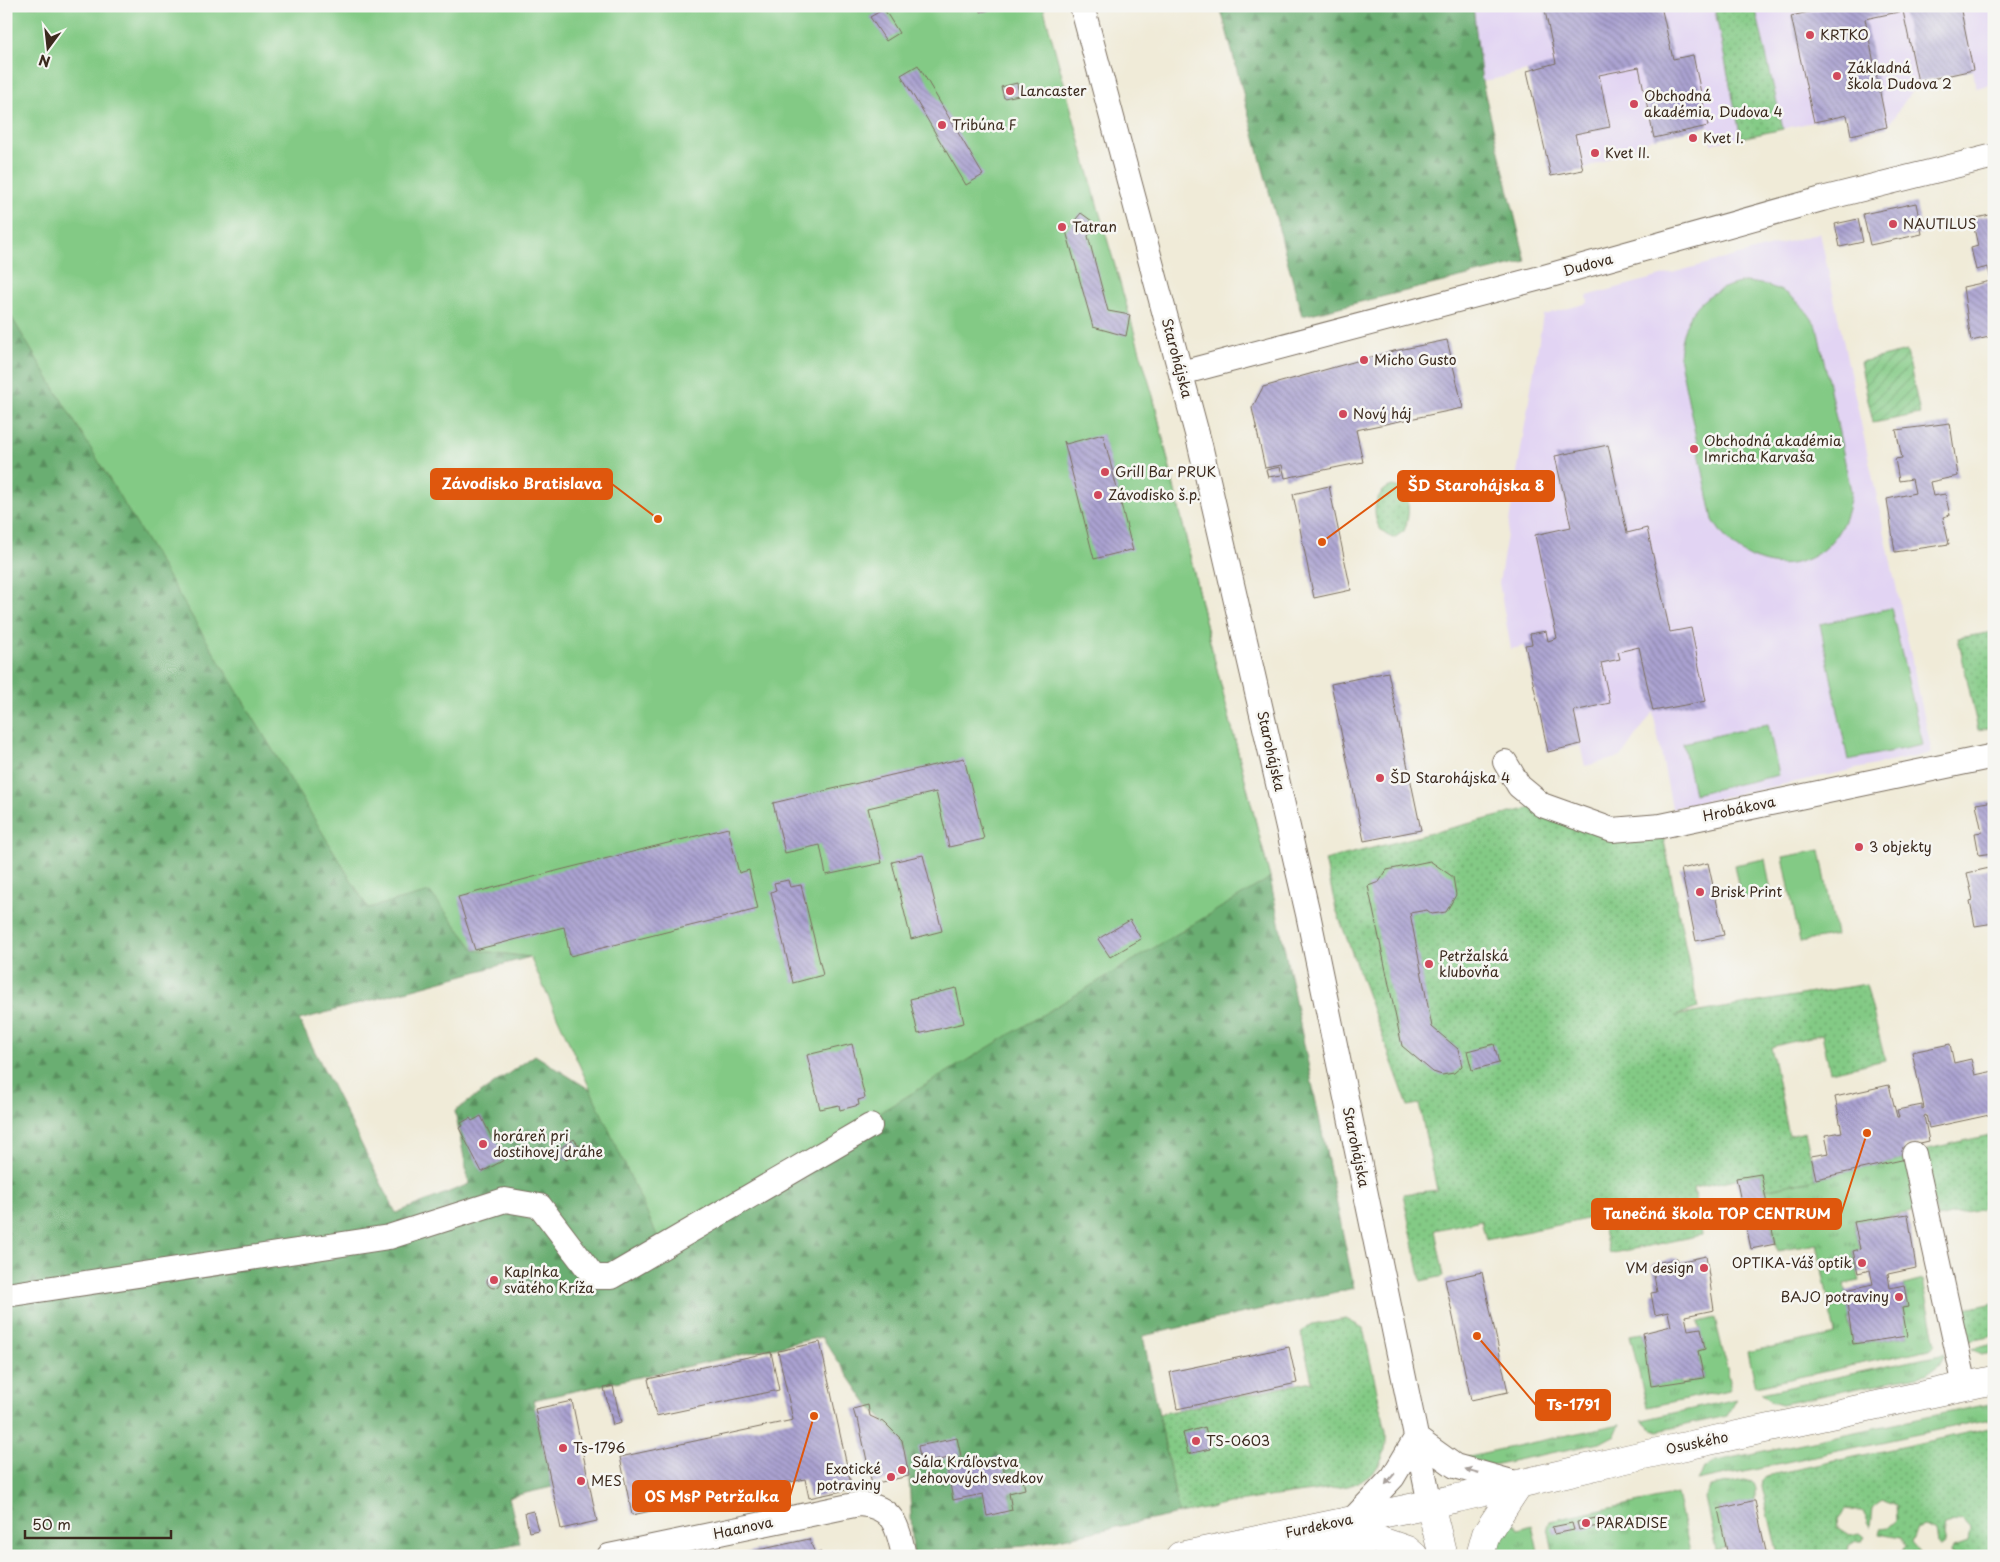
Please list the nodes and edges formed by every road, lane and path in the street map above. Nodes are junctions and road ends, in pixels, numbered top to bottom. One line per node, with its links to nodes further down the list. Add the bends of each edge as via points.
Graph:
1 (1082, 6): 3 (street, Starohájska)
2 (1994, 156): 3 (street, Dudova, via 1822,199 1563,272)
3 (1181, 373): 11 (street, Starohájska, via 1300,876)
4 (1994, 756): 5 (street, Hrobákova, via 1661,826 1612,830 1542,805 1519,786)
5 (1506, 762)
6 (870, 1126): 8 (street, via 611,1277 594,1277 540,1206 505,1200 389,1237)
7 (1914, 1154): 10 (street)
8 (6, 1295)
9 (1994, 1380): 10 (street, Osuského)
10 (1965, 1386): 12 (street, Osuského)
11 (1416, 1438): 12 (street, one-way to 11, via 1454,1466); 13 (street, Starohájska); 14 (street, one-way to 14, via 1393,1477)
12 (1519, 1484): 13 (street, Osuského); 21 (street, via 1486,1534)
13 (1430, 1504): 14 (street, Furdekova); 20 (street)
14 (1352, 1520): 17 (street, Furdekova)
15 (610, 1556): 16 (street, Haanova, via 859,1504 880,1509 891,1517 899,1528)
16 (904, 1556)
17 (1180, 1556)
18 (1294, 1556): 19 (street, via 1375,1539 1407,1550)
19 (1414, 1556)
20 (1443, 1556)
21 (1480, 1556)

